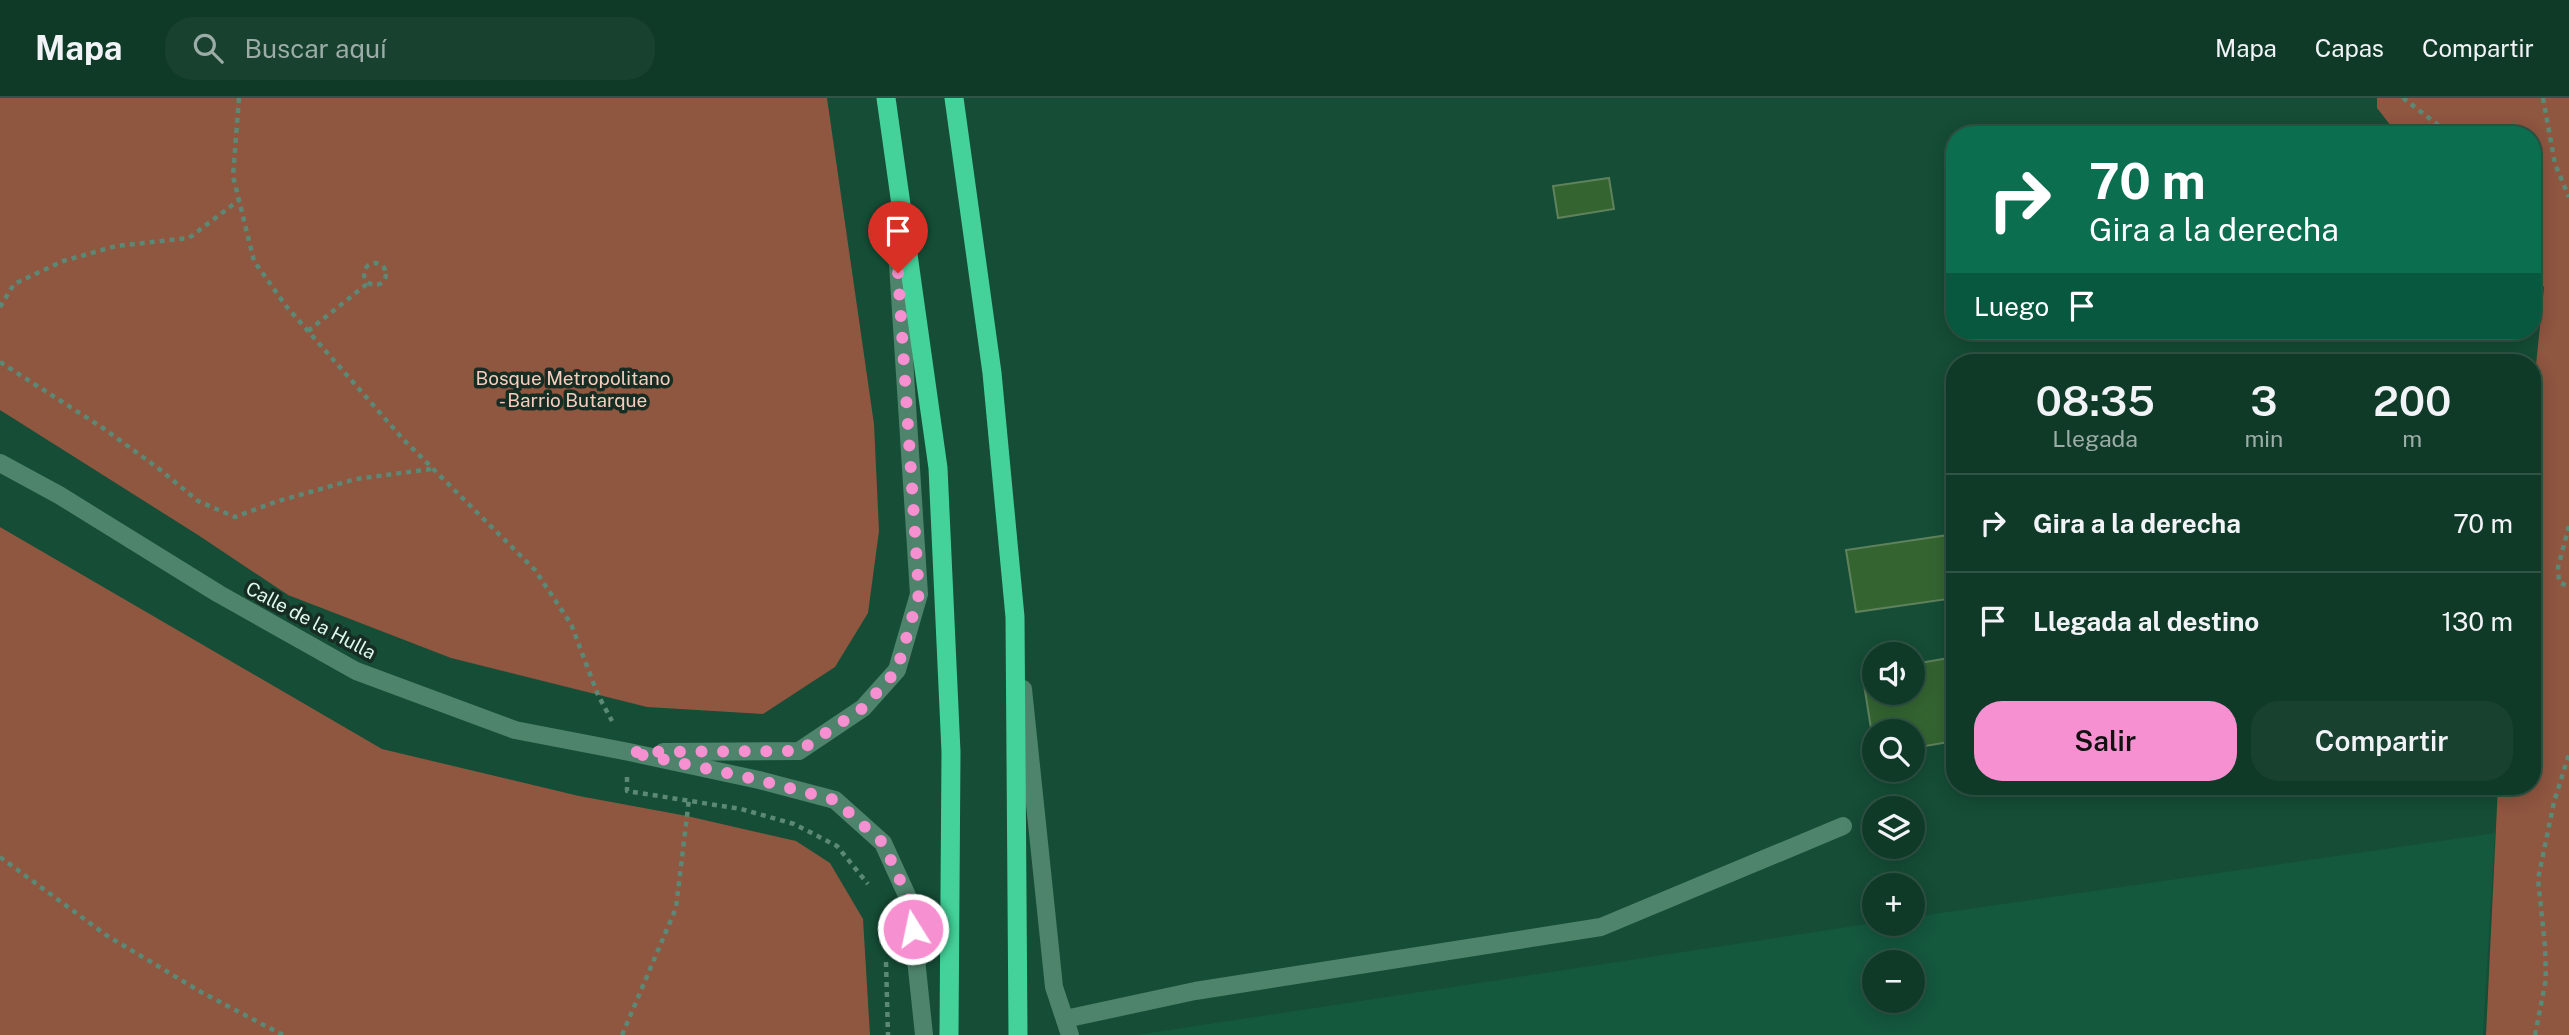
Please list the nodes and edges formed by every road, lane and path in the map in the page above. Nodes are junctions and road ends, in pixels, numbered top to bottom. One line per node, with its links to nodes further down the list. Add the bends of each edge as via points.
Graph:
1 (239, 98): 8 (path, via 233,176)
2 (954, 98): 17 (highway, via 992,373)
3 (2403, 98): 6 (path)
4 (2543, 98): 7 (path, via 2555,164)
5 (887, 105): 18 (street, via 919,594 897,670 863,708 799,751); 31 (highway, via 938,468 951,752)
6 (2439, 126)
7 (2569, 197)
8 (239, 200): 10 (path, via 188,238 116,246 63,261 14,284); 11 (path, via 254,261)
9 (368, 283): 9 (path, via 385,279 382,265 375,262 366,267 363,277); 11 (path)
10 (0, 307)
11 (308, 331): 14 (path)
12 (0, 362): 14 (path, via 103,428 198,501 235,517 356,479)
13 (0, 463): 18 (street, Calle de la Hulla, via 356,671 515,730)
14 (432, 468): 18 (path, via 535,570 571,624 598,695)
15 (2569, 526): 16 (path, via 2558,567 2559,582)
16 (2569, 587)
17 (1015, 617): 26 (street, via 1054,987); 32 (highway)
18 (629, 752): 20 (street); 21 (path, via 627,791)
19 (2569, 754): 33 (path, via 2538,879 2546,979)
20 (692, 766): 21 (path); 30 (street, via 835,800 883,843 910,902)
21 (688, 801): 24 (path, via 794,824 837,846); 28 (path, via 676,908)
22 (1843, 826): 26 (street, via 1601,927 1195,990)
23 (0, 858): 27 (path, via 106,935)
24 (873, 889)
25 (886, 960): 29 (path)
26 (1068, 1027)
27 (283, 1035)
28 (622, 1035)
29 (888, 1035)
30 (924, 1035)
31 (949, 1035)
32 (1018, 1035)
33 (2535, 1035)

